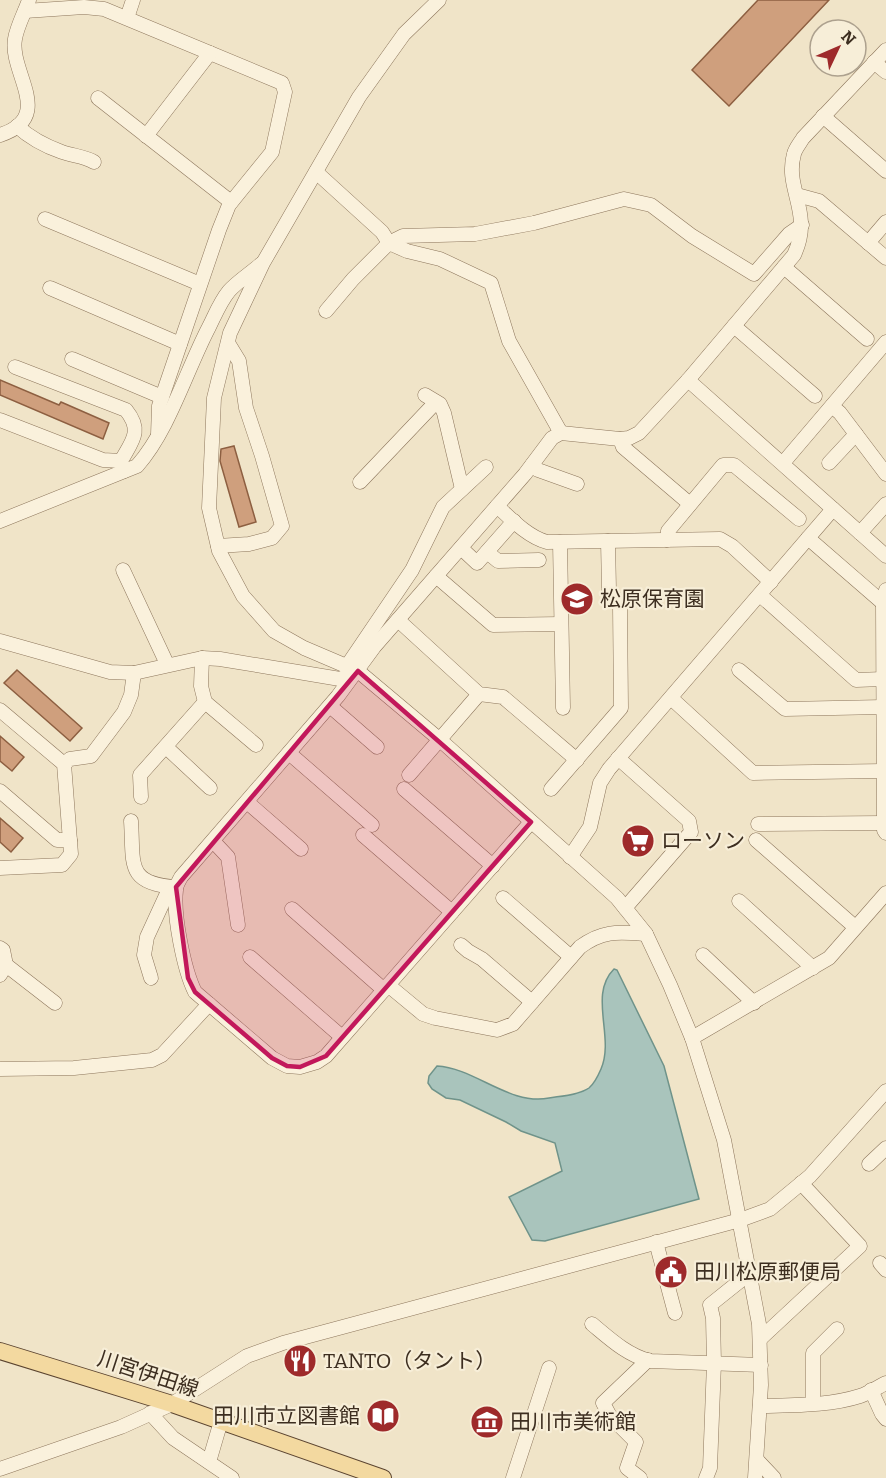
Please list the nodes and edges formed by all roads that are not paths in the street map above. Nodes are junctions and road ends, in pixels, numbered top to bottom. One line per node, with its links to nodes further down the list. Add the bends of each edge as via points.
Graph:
1 (133, 0): 4 (street)
2 (439, 0): 16 (street, via 404,34 366,88)
3 (27, 6): 4 (street, via 104,9); 11 (street, via 15,39 28,94 27,108)
4 (127, 18): 6 (street)
5 (886, 50): 7 (street)
6 (210, 53): 13 (street); 18 (street, via 282,83 285,92 272,152)
7 (874, 62): 8 (street); 10 (street)
8 (886, 72)
9 (98, 98): 13 (street)
10 (823, 116): 15 (street); 17 (street, via 794,153 791,171)
11 (17, 126): 12 (street); 14 (street, via 45,145)
12 (0, 135)
13 (146, 136): 18 (street)
14 (94, 162)
15 (886, 171)
16 (316, 172): 22 (street, via 382,232); 25 (street)
17 (797, 195): 21 (street); 23 (street, via 819,201)
18 (231, 202): 27 (street)
19 (45, 219): 27 (street)
20 (886, 222): 23 (street)
21 (802, 225): 22 (street, via 754,274 651,205 624,199 534,223 475,234 403,236); 26 (street, via 800,243)
22 (389, 243): 29 (street); 43 (street, via 440,259 491,283 509,341)
23 (868, 243): 24 (street)
24 (886, 258)
25 (264, 263): 33 (street); 45 (street, via 222,301)
26 (784, 267): 30 (street); 31 (street)
27 (200, 284): 34 (street)
28 (50, 288): 34 (street)
29 (326, 311)
30 (734, 326): 38 (street); 39 (street)
31 (867, 339)
32 (886, 342): 35 (street)
33 (228, 343): 68 (street, via 214,398 209,508); 68 (street, via 239,361 246,408 282,526 272,538)
34 (180, 344): 40 (street)
35 (881, 356): 41 (street)
36 (72, 359): 40 (street)
37 (15, 367): 50 (street, via 126,410 135,420 136,431)
38 (688, 380): 46 (street, via 639,433); 48 (street)
39 (815, 396)
40 (162, 397): 45 (street)
41 (832, 406): 44 (street); 48 (street)
42 (0, 420): 50 (street)
43 (561, 433): 46 (street); 49 (street, via 552,438)
44 (856, 434): 47 (street); 52 (street)
45 (158, 435): 50 (street, via 136,466)
46 (620, 439): 56 (street, via 623,447)
47 (829, 463)
48 (783, 464): 59 (street)
49 (532, 465): 54 (street); 58 (street)
50 (123, 466): 61 (street)
51 (486, 467): 55 (street)
52 (886, 474)
53 (360, 482): 55 (street, via 431,398 444,413)
54 (577, 484)
55 (462, 489): 83 (street, via 443,507 412,570)
56 (690, 504): 60 (street, via 723,465 734,465); 65 (street, via 668,531)
57 (886, 504): 63 (street)
58 (497, 506): 62 (street); 69 (street)
59 (833, 509): 63 (street); 64 (street)
60 (799, 519)
61 (0, 521)
62 (514, 521): 67 (street, via 538,540); 70 (street)
63 (860, 533): 71 (street)
64 (808, 538): 75 (street); 77 (street)
65 (667, 540): 66 (street); 75 (street, via 720,539)
66 (608, 541): 67 (street); 100 (street, via 609,590 620,605 621,708)
67 (560, 542): 79 (street)
68 (218, 546): 83 (street, via 243,596 274,631)
69 (461, 548): 70 (street, via 477,563); 74 (street)
70 (487, 552): 72 (street, via 498,561)
71 (886, 556)
72 (539, 560)
73 (123, 570): 82 (street)
74 (436, 576): 78 (street); 79 (street, via 493,625)
75 (771, 582): 76 (street)
76 (760, 595): 86 (street, via 856,680); 88 (street)
77 (884, 597): 86 (street)
78 (398, 620): 83 (street); 87 (street)
79 (561, 624): 92 (street)
80 (0, 641): 85 (street, via 110,672)
81 (202, 658): 82 (street); 83 (street, via 340,679); 89 (street)
82 (167, 664): 85 (street)
83 (352, 668): 90 (street); 94 (street)
84 (739, 670): 91 (street, via 785,709)
85 (134, 673): 101 (street, via 124,712 91,756 70,759)
86 (883, 679): 91 (street)
87 (479, 694): 94 (street); 100 (street, via 503,697)
88 (671, 698): 99 (street); 102 (street, via 753,773)
89 (205, 702): 95 (street); 96 (street)
90 (330, 706): 97 (street); 98 (street)
91 (883, 707): 102 (street)
92 (563, 708)
93 (0, 710): 101 (street)
94 (439, 739): 103 (street); 111 (street)
95 (256, 745)
96 (166, 747): 104 (street); 108 (street, via 141,775)
97 (377, 747)
98 (289, 753): 109 (street); 127 (street)
99 (618, 758): 118 (street, via 600,783 590,827); 125 (street, via 689,821 691,832)
100 (577, 760): 106 (street)
101 (64, 765): 114 (street)
102 (884, 771): 113 (street)
103 (409, 775)
104 (210, 788)
105 (404, 789): 119 (street)
106 (551, 789)
107 (0, 791): 114 (street, via 57,840)
108 (141, 797)
109 (247, 802): 116 (street); 117 (street)
110 (131, 821): 121 (street, via 134,867 144,882)
111 (531, 822): 118 (street); 119 (street)
112 (758, 824): 113 (street)
113 (885, 828)
114 (70, 840): 120 (street, via 71,854 62,865)
115 (756, 840): 129 (street)
116 (213, 841): 121 (street); 128 (street, via 228,857)
117 (301, 849)
118 (570, 857): 125 (street)
119 (493, 866): 127 (street)
120 (0, 868)
121 (173, 887): 138 (street, via 147,937 144,955); 143 (street, via 188,978 195,992)
122 (886, 893): 129 (street)
123 (503, 898): 135 (street)
124 (739, 901): 136 (street)
125 (625, 908): 130 (street)
126 (292, 909): 139 (street)
127 (452, 912): 139 (street)
128 (238, 925)
129 (855, 927): 136 (street, via 829,958)
130 (646, 934): 135 (street, via 621,932 593,937); 145 (street)
131 (460, 945): 140 (street)
132 (0, 948): 137 (street)
133 (703, 955): 142 (street)
134 (250, 957): 144 (street)
135 (572, 957): 140 (street)
136 (813, 968): 142 (street)
137 (3, 970): 141 (street)
138 (151, 978)
139 (386, 987): 140 (street, via 423,1014 497,1030 513,1024); 144 (street)
140 (532, 1002)
141 (55, 1003)
142 (754, 1003): 145 (street)
143 (209, 1004): 144 (street, via 272,1058 287,1066 317,1062); 146 (street, via 162,1055 152,1060)
144 (342, 1037)
145 (692, 1038): 151 (street, via 724,1140)
146 (0, 1070)
147 (886, 1091): 150 (street)
148 (886, 1148): 149 (street)
149 (869, 1164)
150 (801, 1184): 151 (street, via 770,1209); 157 (street, via 860,1246)
151 (740, 1220): 152 (street); 153 (street)
152 (656, 1242): 154 (street); 166 (street, via 283,1343 247,1356)
153 (750, 1273): 157 (street); 160 (street, via 710,1305)
154 (675, 1313)
155 (592, 1324): 159 (street, via 625,1351)
156 (837, 1329): 165 (street, via 813,1353)
157 (760, 1339): 161 (street)
158 (0, 1351): 166 (main road, 川宮伊田線)
159 (648, 1360): 160 (street); 177 (street, via 603,1403 610,1416 636,1442 627,1468)
160 (714, 1363): 161 (street); 178 (street, via 710,1468)
161 (761, 1365): 167 (street)
162 (549, 1368): 176 (street)
163 (886, 1383): 164 (street)
164 (872, 1390): 165 (street, via 861,1396); 169 (street)
165 (813, 1403): 167 (street)
166 (172, 1404): 168 (street); 170 (main road, 川宮伊田線)
167 (760, 1406): 171 (street)
168 (150, 1413): 172 (street, via 173,1438); 173 (street)
169 (886, 1419)
170 (221, 1421): 172 (street); 175 (main road, 川宮伊田線)
171 (757, 1460): 179 (street); 180 (street)
172 (209, 1462): 174 (street)
173 (0, 1469)
174 (232, 1478)
175 (383, 1478)
176 (513, 1478)
177 (640, 1478)
178 (706, 1478)
179 (755, 1478)
180 (774, 1478)

